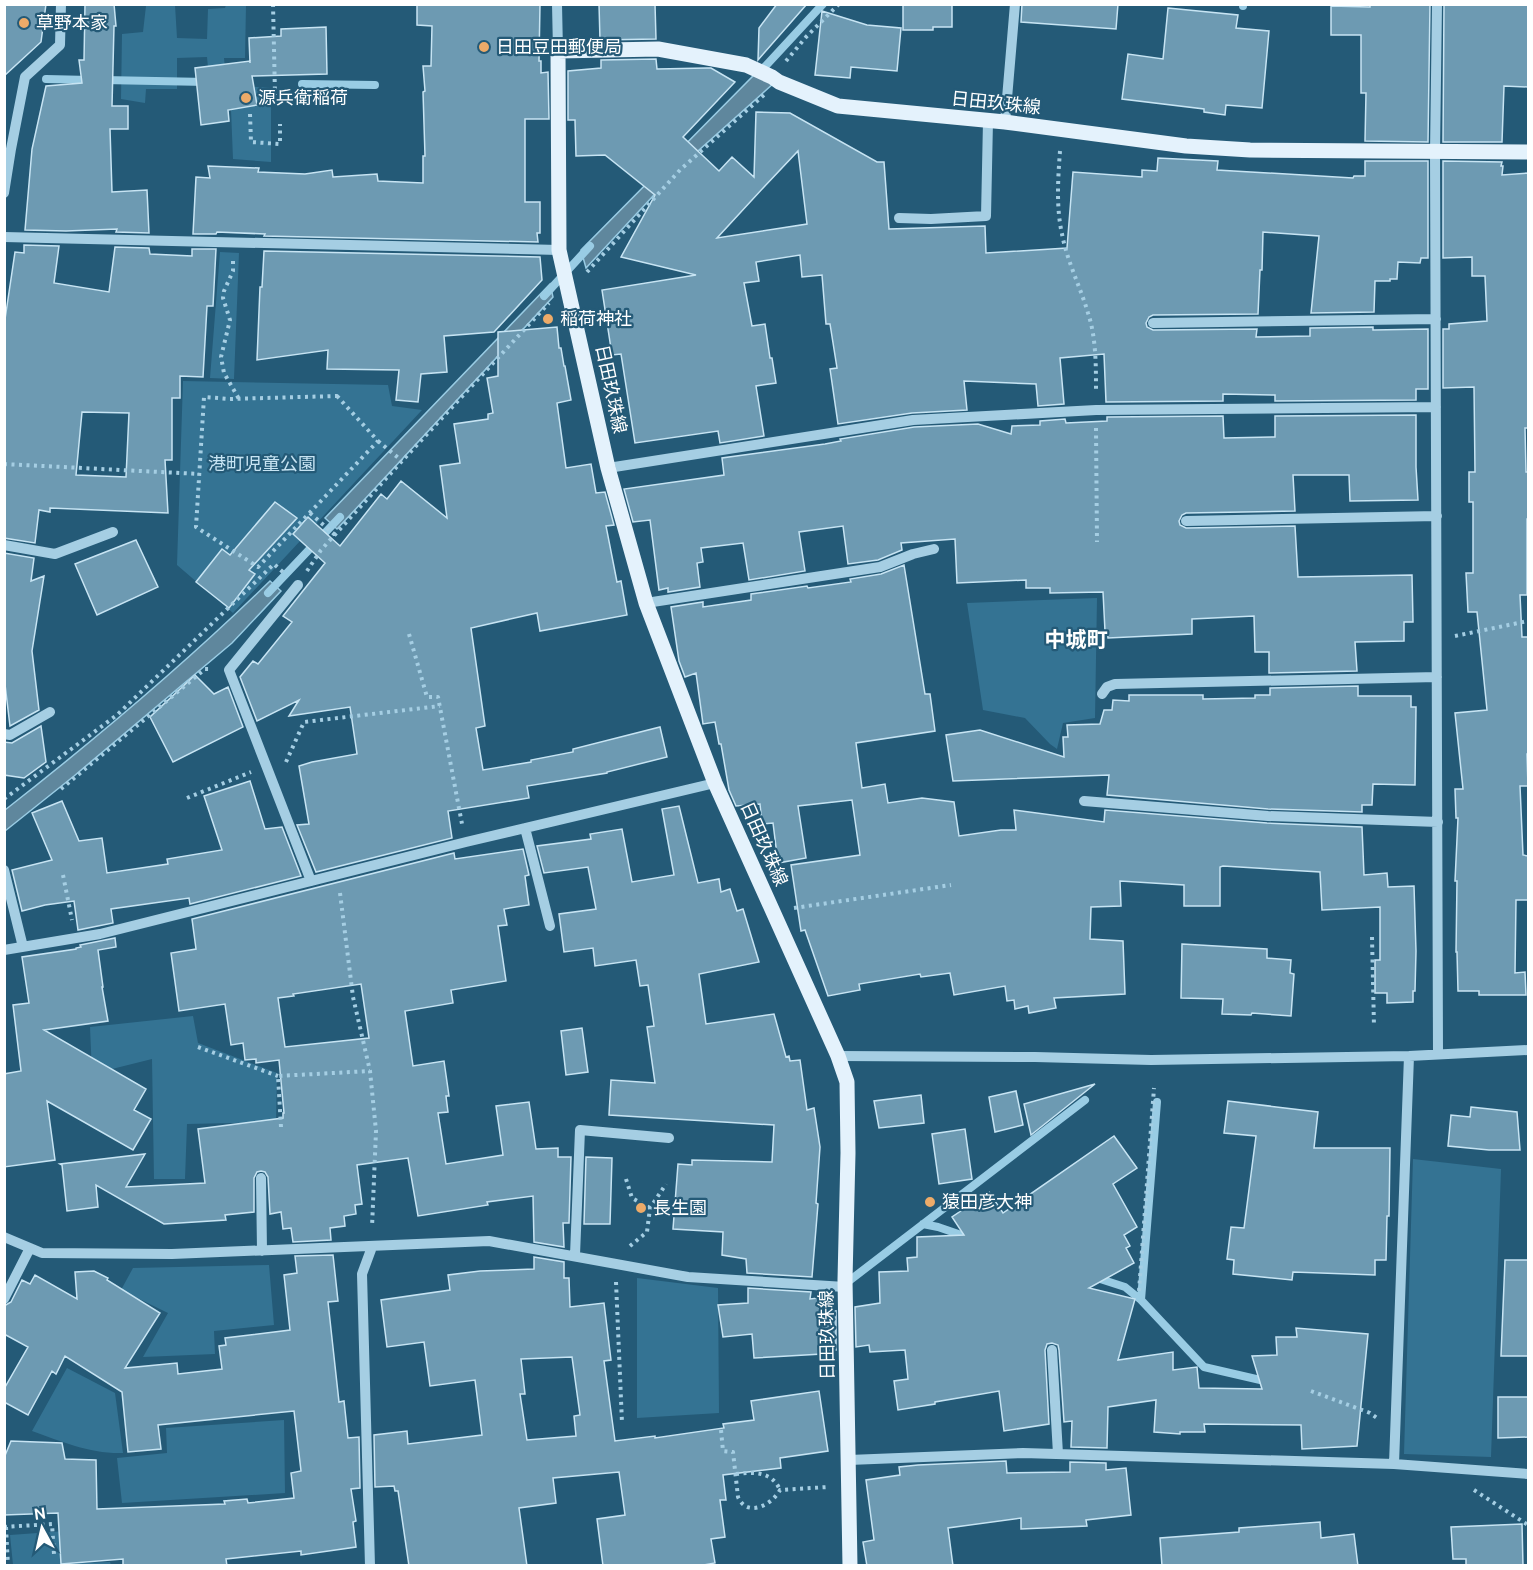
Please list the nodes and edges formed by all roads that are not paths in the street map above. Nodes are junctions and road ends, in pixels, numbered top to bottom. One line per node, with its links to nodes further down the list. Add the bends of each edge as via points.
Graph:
1 (61, 4): 10 (street, via 60,45 25,77)
2 (556, 4): 5 (street)
3 (1015, 4): 7 (street)
4 (1437, 4): 8 (street)
5 (558, 51): 6 (main road, 日田玖珠線, via 658,49 746,65 838,106); 13 (main road, 日田玖珠線)
6 (988, 121): 7 (main road, 日田玖珠線); 11 (street, via 986,216)
7 (1005, 122): 8 (main road, 日田玖珠線, via 1240,150)
8 (1435, 152): 9 (main road, 日田玖珠線); 14 (street)
9 (1528, 152)
10 (4, 193)
11 (899, 218)
12 (4, 237): 13 (street)
13 (559, 250): 17 (main road, 日田玖珠線)
14 (1436, 319): 15 (street); 16 (street)
15 (1153, 323)
16 (1436, 407): 17 (street, via 1096,410 913,420); 18 (street)
17 (608, 468): 24 (main road, 日田玖珠線)
18 (1437, 516): 19 (street); 25 (street)
19 (1186, 521)
20 (113, 532): 21 (street, via 55,554)
21 (4, 545)
22 (934, 549): 24 (street, via 880,567)
23 (298, 585): 34 (street, via 229,670)
24 (646, 603): 29 (main road, 日田玖珠線)
25 (1437, 677): 26 (street, via 1115,684); 31 (street)
26 (1102, 694)
27 (50, 712): 28 (street, via 10,735)
28 (4, 734)
29 (715, 783): 32 (street); 40 (main road, 日田玖珠線)
30 (1084, 801): 31 (street, via 1268,816)
31 (1438, 822): 39 (street)
32 (525, 828): 34 (street); 35 (street)
33 (4, 870): 36 (street)
34 (311, 881): 36 (street, via 111,931)
35 (550, 926)
36 (23, 947): 37 (street)
37 (4, 950)
38 (1528, 1050): 39 (street)
39 (1438, 1054): 41 (street)
40 (838, 1056): 41 (street, via 1151,1060); 49 (main road, 日田玖珠線, via 847,1082)
41 (1409, 1056): 54 (street)
42 (669, 1138): 48 (street, via 580,1130)
43 (261, 1178): 47 (street)
44 (4, 1237): 46 (street)
45 (372, 1247): 47 (street); 49 (street, via 489,1241 688,1277); 56 (street, via 362,1274)
46 (30, 1248): 47 (street, via 42,1253); 50 (street)
47 (262, 1251)
48 (575, 1255)
49 (845, 1287): 53 (main road, 日田玖珠線)
50 (4, 1299)
51 (1052, 1350): 52 (street)
52 (1058, 1454): 53 (street); 54 (street)
53 (849, 1460): 57 (main road, 日田玖珠線)
54 (1394, 1464): 55 (street)
55 (1528, 1474)
56 (370, 1566)
57 (850, 1566)

